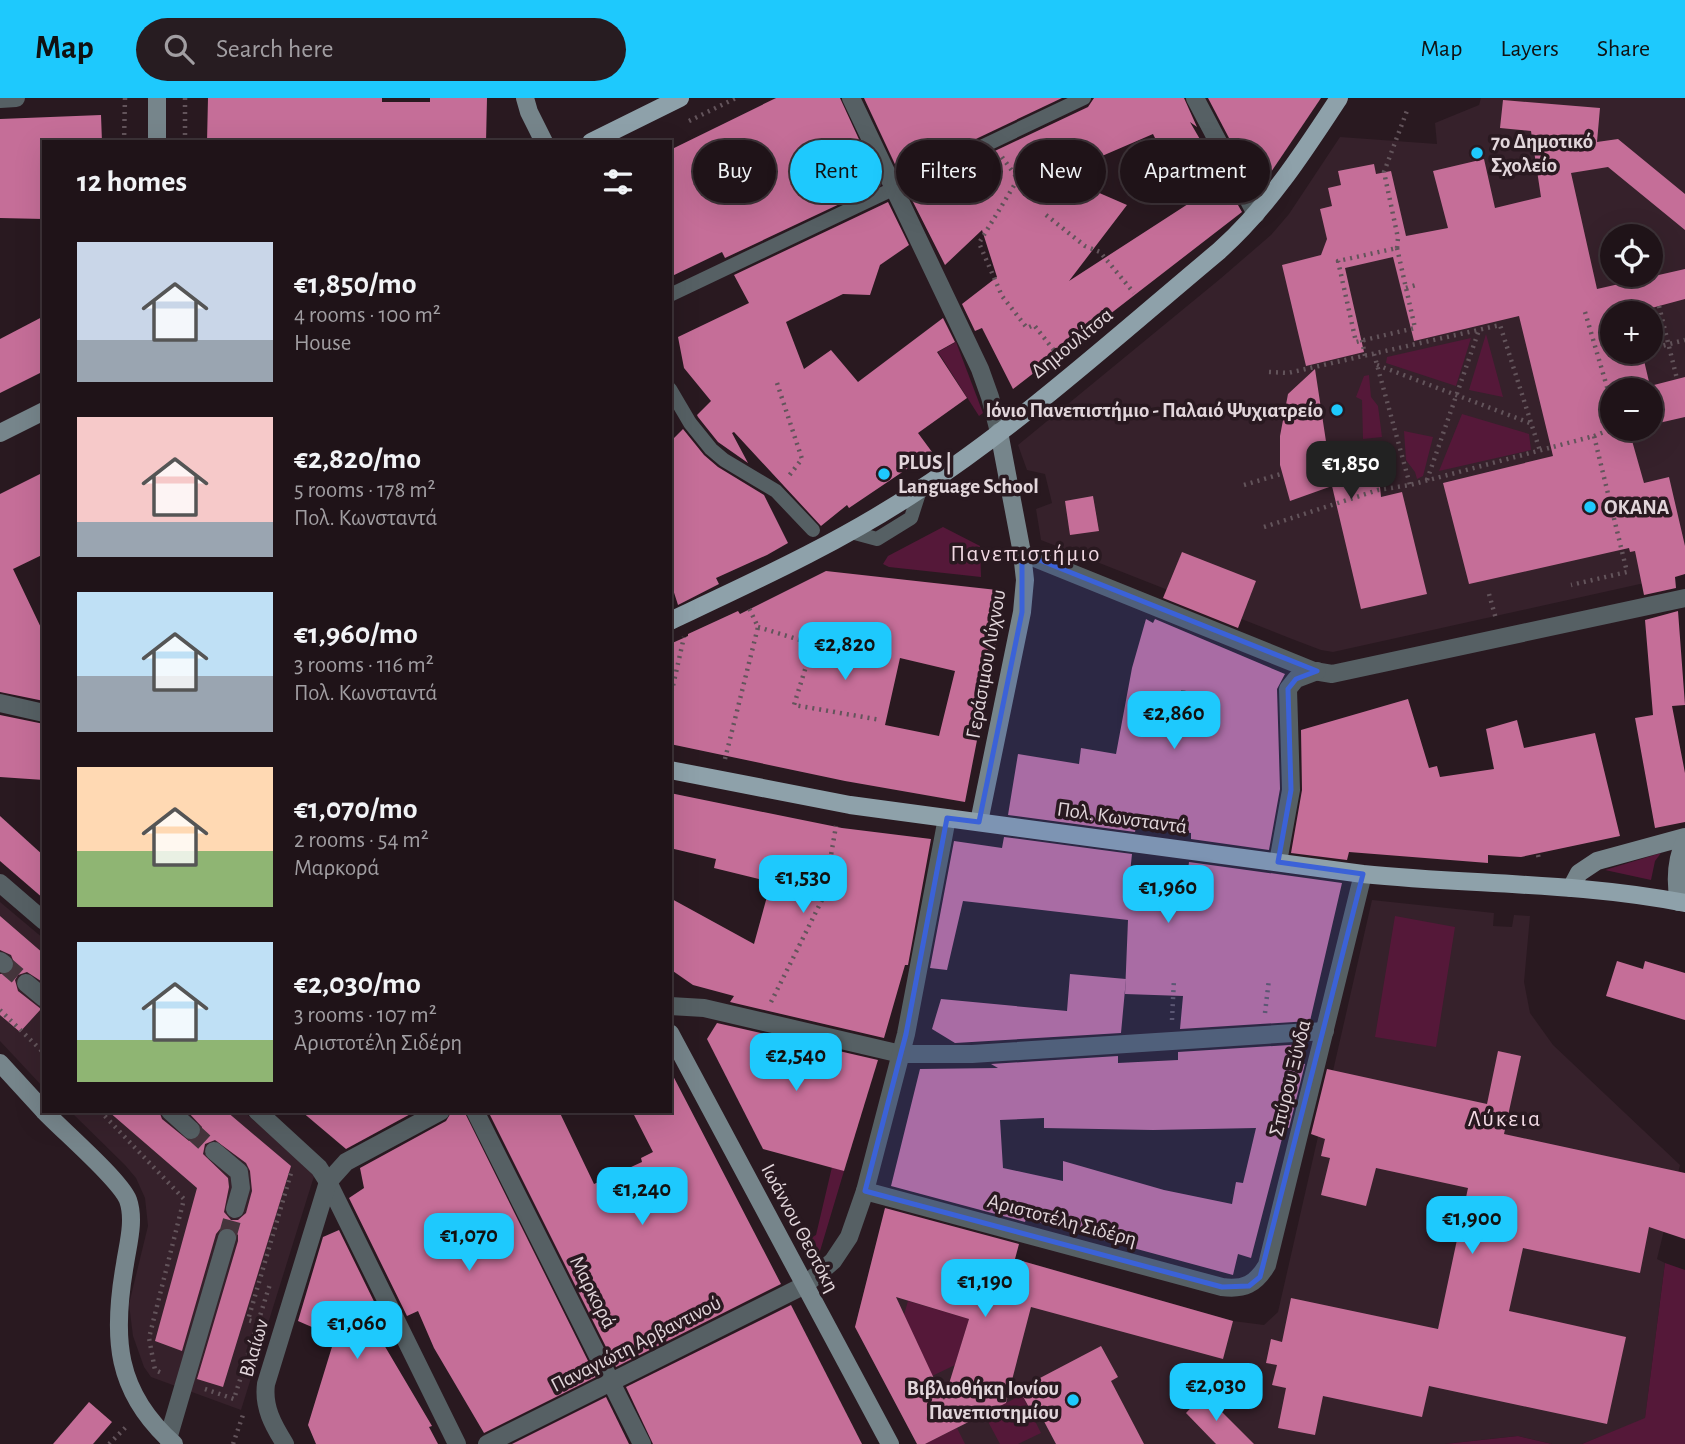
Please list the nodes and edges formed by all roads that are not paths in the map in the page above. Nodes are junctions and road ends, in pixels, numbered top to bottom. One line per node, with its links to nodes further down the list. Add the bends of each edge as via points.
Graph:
1 (16, 98): 9 (street)
2 (157, 98): 10 (main road)
3 (525, 98): 11 (main road)
4 (680, 98): 12 (main road)
5 (851, 98): 13 (street)
6 (1084, 98): 13 (lane)
7 (1195, 98): 14 (street)
8 (1339, 98): 14 (main road, Δημουλίτσα)
9 (0, 99)
10 (156, 140)
11 (543, 140)
12 (595, 140)
13 (894, 188): 15 (lane); 18 (street, via 980,369)
14 (1256, 214): 18 (main road, Δημουλίτσα, via 1219,251)
15 (672, 294)
16 (672, 392): 20 (lane, via 711,449 776,491)
17 (42, 412): 19 (main road)
18 (999, 432): 21 (main road, Γεράσιμου Λύχνου); 23 (main road, Δημουλίτσα, via 851,532)
19 (0, 433)
20 (813, 530)
21 (1022, 553): 24 (street); 29 (main road, Γεράσιμου Λύχνου, via 1022,612)
22 (1685, 598): 24 (street, via 1350,671)
23 (672, 620)
24 (1317, 671): 31 (street, via 1296,678 1288,689 1291,790)
25 (0, 703): 26 (street)
26 (42, 713)
27 (672, 770): 28 (main road, Πολ. Κωνσταντά, via 850,805)
28 (947, 818): 29 (main road, Πολ. Κωνσταντά); 42 (street, Παναγιώτη Αρβαντινού)
29 (979, 822): 31 (main road, Πολ. Κωνσταντά)
30 (1685, 838): 34 (main road, via 1597,861 1579,873); 35 (main road, via 1676,874)
31 (1279, 862): 32 (main road, Πολ. Κωνσταντά)
32 (1363, 874): 34 (main road, Πολ. Κωνσταντά); 40 (street, Σπύρου Ξύνδα)
33 (0, 883): 36 (street)
34 (1571, 888): 35 (main road, Πολ. Κωνσταντά)
35 (1682, 902)
36 (42, 919)
37 (26, 983): 38 (street)
38 (42, 997)
39 (672, 1006): 42 (street, via 704,1008)
40 (1325, 1031): 42 (street, via 972,1054); 57 (street, Σπύρου Ξύνδα, via 1267,1265)
41 (672, 1038): 56 (main road, Ιωάννου Θεοτόκη)
42 (901, 1054): 53 (street, Παναγιώτη Αρβαντινού)
43 (0, 1063): 44 (main road)
44 (42, 1109)
45 (46, 1113): 59 (main road, via 127,1199 130,1233 117,1320 120,1355 134,1393)
46 (172, 1113): 50 (street)
47 (259, 1113): 52 (street, via 319,1168)
48 (437, 1113): 52 (street, via 346,1162)
49 (476, 1113): 58 (street, Μαρκορά)
50 (191, 1130)
51 (214, 1151): 54 (street, via 239,1172 241,1188)
52 (328, 1182): 60 (street, Βλαίων, via 266,1384 271,1420); 61 (street)
53 (865, 1191): 56 (street, Παναγιώτη Αρβαντινού, via 849,1237 833,1261); 57 (street, Αριστοτέλη Σιδέρη, via 1222,1287)
54 (235, 1209)
55 (227, 1238): 59 (street)
56 (805, 1285): 58 (street, Παναγιώτη Αρβαντινού); 64 (main road, Ιωάννου Θεοτόκη)
57 (1249, 1286)
58 (612, 1381): 62 (street, Παναγιώτη Αρβαντινού); 63 (street, Μαρκορά)
59 (171, 1441)
60 (285, 1444)
61 (457, 1444)
62 (486, 1444)
63 (642, 1444)
64 (890, 1444)

